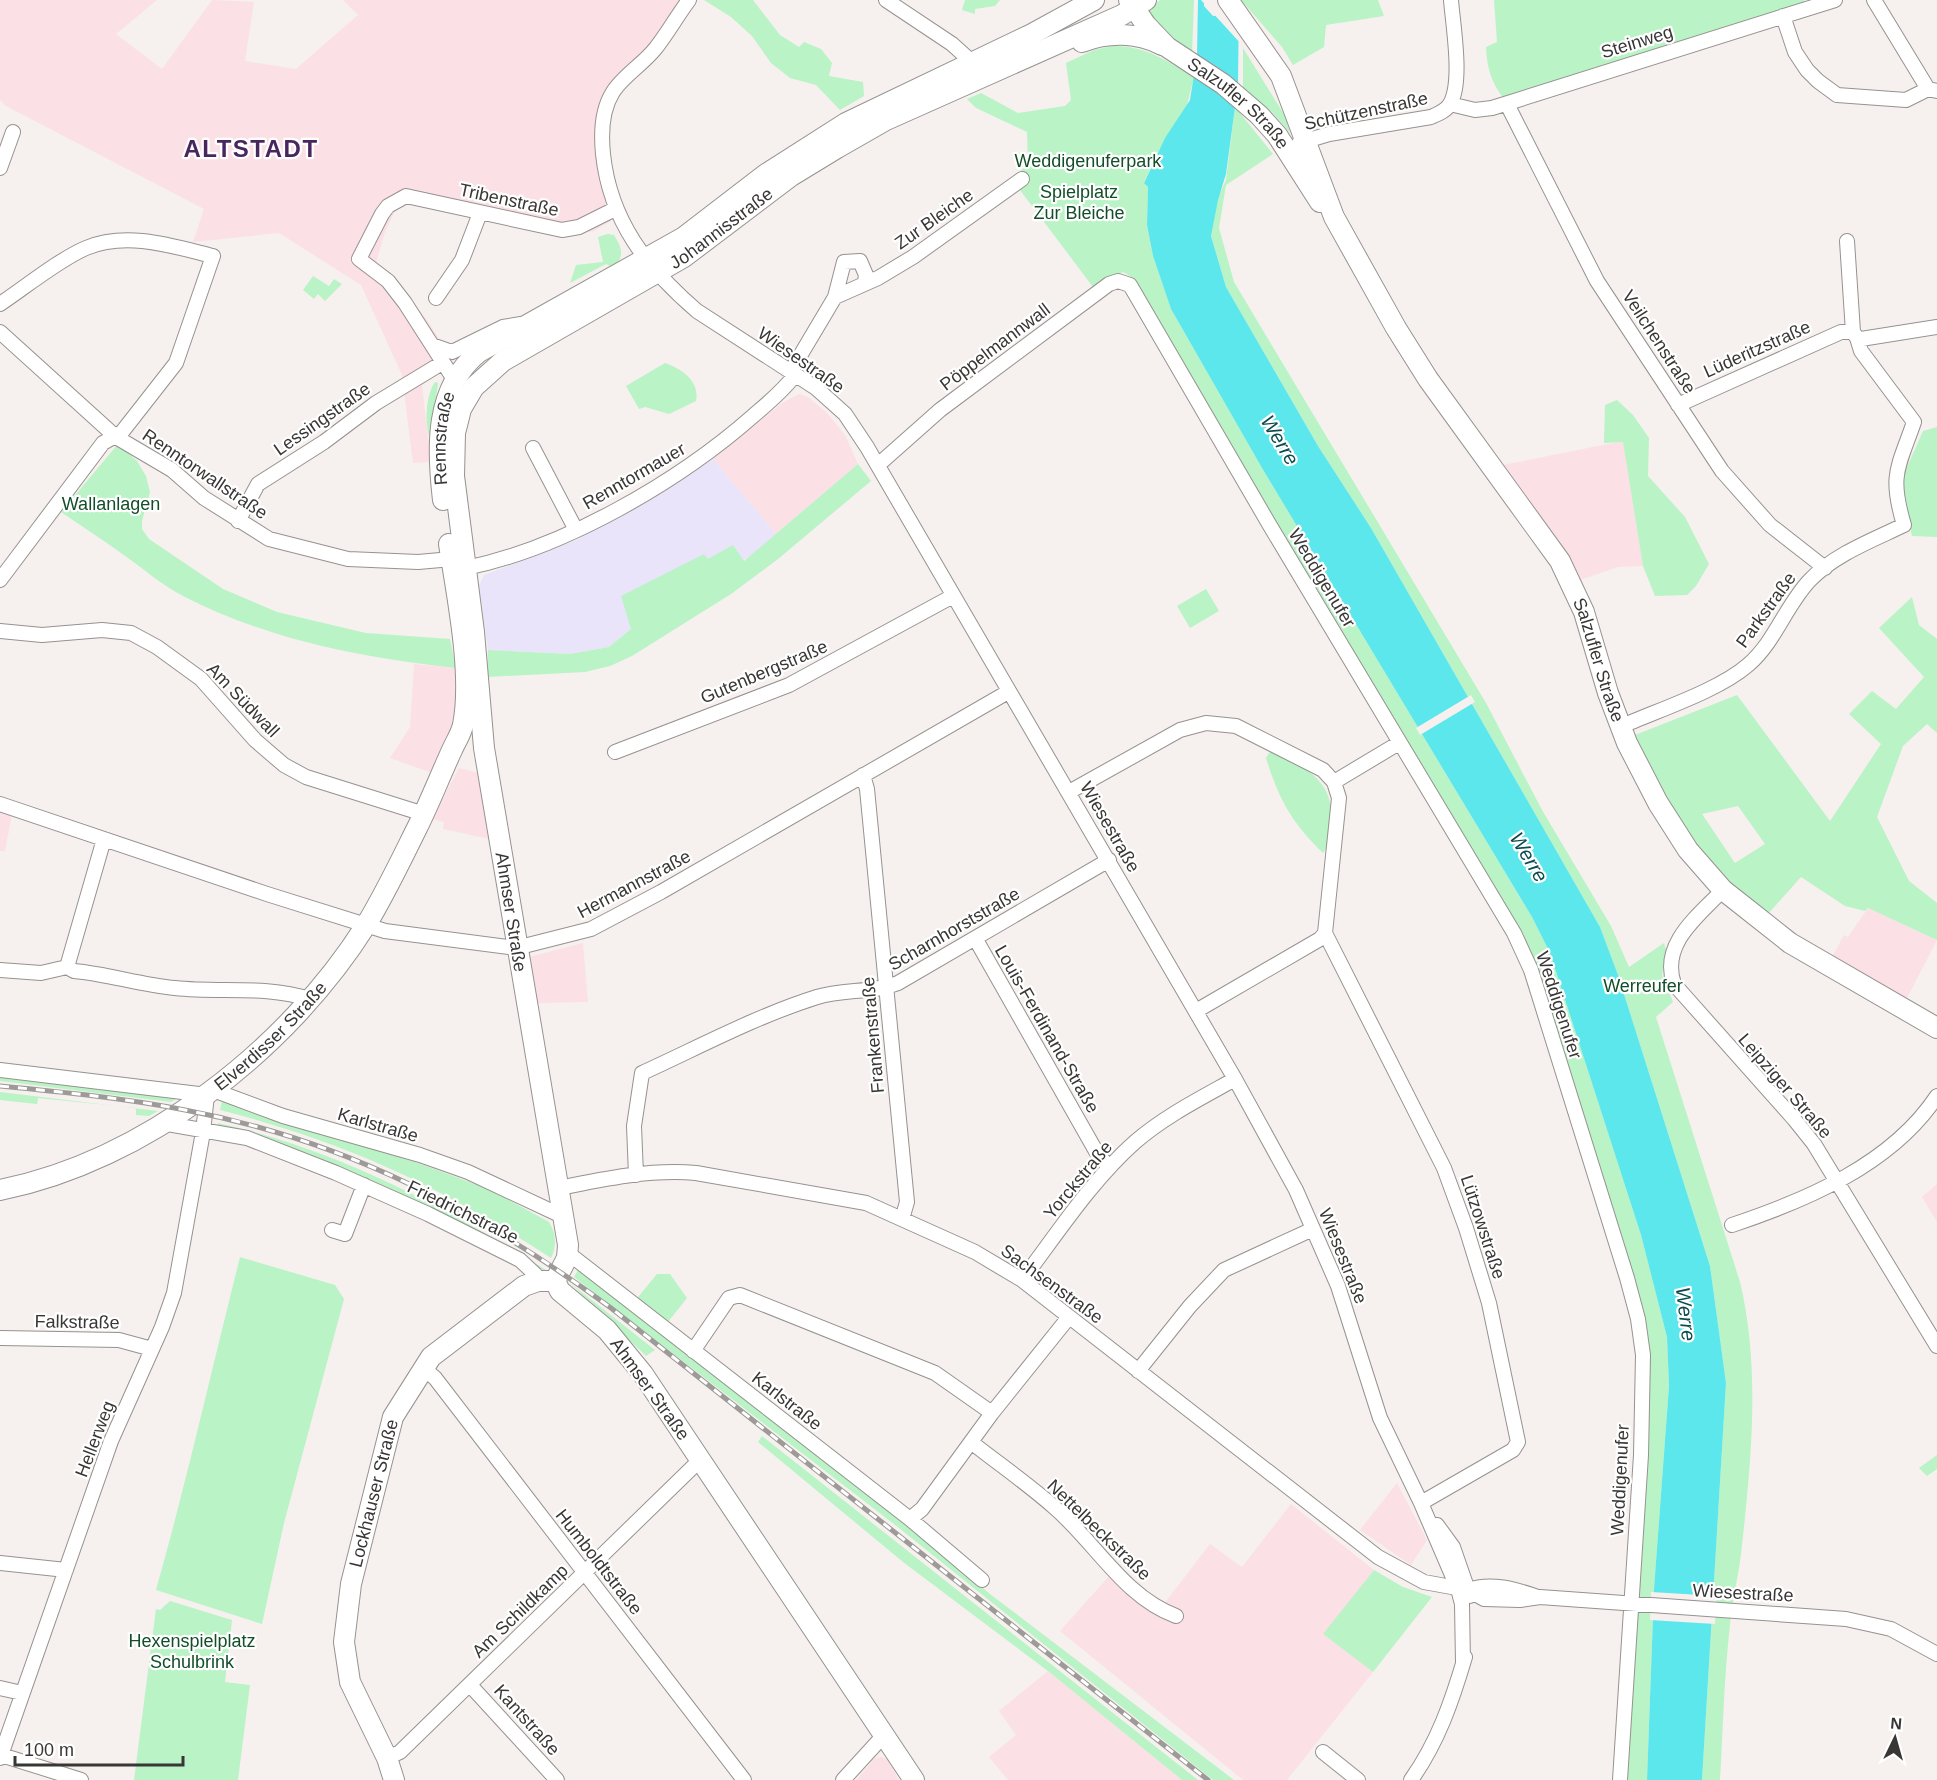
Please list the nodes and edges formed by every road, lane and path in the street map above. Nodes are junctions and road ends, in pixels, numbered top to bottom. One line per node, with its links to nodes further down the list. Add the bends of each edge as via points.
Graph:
1 (688, 0): 23 (street, via 654,50 613,90 608,103 602,143)
2 (886, 0): 14 (street, via 952,44)
3 (1212, 0): 11 (main road, Salzufler Straße)
4 (1228, 0): 11 (main road, Salzufler Straße)
5 (1452, 0): 17 (street, via 1455,73)
6 (1835, 0): 10 (street, Steinweg)
7 (1874, 0): 15 (street)
8 (1086, 3): 14 (main road)
9 (1136, 3): 12 (main road, Salzufler Straße); 13 (main road)
10 (1783, 16): 15 (street, via 1795,52 1807,70 1837,95 1906,100); 16 (street, Steinweg)
11 (1252, 42): 19 (main road, Salzufler Straße, via 1281,76)
12 (1167, 47): 13 (main road, via 1153,40 1122,35); 20 (main road, Salzufler Straße, via 1241,99)
13 (1038, 51): 14 (main road)
14 (979, 69): 28 (main road, Johannisstraße, via 791,176 684,257)
15 (1933, 90)
16 (1507, 104): 17 (street, Steinweg, via 1475,110); 42 (street, Veilchenstraße, via 1597,281)
17 (1450, 105): 19 (street, Schützenstraße, via 1431,117)
18 (13, 132): 21 (street)
19 (1306, 141): 20 (street, Schützenstraße); 25 (main road, Salzufler Straße)
20 (1286, 148): 25 (main road, Salzufler Straße, via 1318,200)
21 (0, 168)
22 (1022, 179): 29 (street, Zur Bleiche, via 913,257)
23 (615, 209): 24 (street, Tribenstraße, via 579,227 562,230); 28 (street)
24 (480, 213): 27 (street, Tribenstraße, via 406,196 382,214); 32 (street, via 462,260)
25 (1334, 217): 57 (main road, Salzufler Straße, via 1428,379 1560,561 1584,612)
26 (1848, 241): 37 (street)
27 (359, 259): 38 (street, Rennstraße, via 388,281)
28 (652, 266): 34 (main road, Johannisstraße); 40 (street, Wiesestraße, via 697,311); 41 (main road, Johannisstraße)
29 (865, 282): 30 (street, Zur Bleiche); 30 (street, via 860,261 848,260 841,266)
30 (835, 297): 40 (street)
31 (1138, 297): 45 (street, Pöppelmannwall, via 1125,281 1109,284 940,410); 58 (street, Weddigenufer)
32 (436, 298)
33 (0, 304): 43 (street, via 75,253 104,243 158,242 213,256 176,363)
34 (526, 324): 38 (street, Johannisstraße, via 503,327 452,352); 41 (main road, Johannisstraße, via 474,356)
35 (1937, 327): 37 (street, Lüderitzstraße)
36 (0, 332): 43 (street, Renntorwallstraße)
37 (1855, 335): 42 (street, Lüderitzstraße, via 1841,332); 51 (street, Parkstraße, via 1861,351 1914,422 1895,477 1895,495 1904,525)
38 (432, 345): 39 (street, Rennstraße)
39 (442, 363): 41 (street, Rennstraße); 46 (street, Lessingstraße, via 258,484)
40 (793, 373): 45 (street, Wiesestraße, via 845,414); 47 (street, Renntormauer, via 779,393 732,435 679,473)
41 (461, 388): 50 (main road, Rennstraße, via 454,450)
42 (1678, 405): 51 (street, Veilchenstraße, via 1743,498 1770,525)
43 (116, 437): 46 (street, Renntorwallstraße, via 172,470); 49 (street, via 103,443)
44 (533, 448): 47 (street)
45 (878, 465): 53 (street, Wiesestraße)
46 (238, 520): 50 (street, Renntorwallstraße, via 269,539 348,560)
47 (576, 530): 50 (street, Renntormauer, via 516,554)
48 (0, 554): 49 (street)
49 (12, 564): 52 (street)
50 (459, 564): 55 (main road, Rennstraße); 59 (main road, Rennstraße, via 478,662)
51 (1825, 568): 57 (street, Parkstraße, via 1796,597 1748,665 1717,684)
52 (0, 580)
53 (953, 596): 56 (street, Wiesestraße); 60 (street, Gutenbergstraße, via 789,685)
54 (0, 631): 66 (street, Am Südwall, via 42,635 102,630 130,633 201,679 255,740 284,765 306,777)
55 (466, 691): 59 (main road); 61 (main road, Elverdisser Straße, via 462,728)
56 (1008, 692): 62 (street, Hermannstraße); 64 (street, Wiesestraße)
57 (1620, 727): 69 (main road, Salzufler Straße, via 1671,826)
58 (1399, 743): 63 (street); 117 (street, Weddigenufer, via 1514,933 1532,970 1627,1278 1638,1319 1643,1373)
59 (484, 748): 61 (main road, Elverdisser Straße, via 462,755); 73 (main road, Ahmser Straße)
60 (615, 752)
61 (444, 773): 66 (main road, Elverdisser Straße)
62 (863, 775): 73 (street, Hermannstraße, via 591,929); 76 (street, Frankenstraße)
63 (1334, 782): 64 (street, via 1323,770 1254,734 1236,726 1206,723 1180,730); 71 (street, via 1339,819)
64 (1069, 792): 68 (street, Wiesestraße)
65 (0, 804): 67 (street, Hermannstraße)
66 (424, 814): 70 (main road, Elverdisser Straße)
67 (104, 839): 70 (street, Hermannstraße); 74 (street)
68 (1109, 860): 72 (street, Scharnhorststraße); 78 (street, Wiesestraße)
69 (1723, 890): 79 (main road, Salzufler Straße, via 1819,962); 88 (street, Leipziger Straße, via 1677,940 1670,964 1674,984 1794,1119)
70 (366, 925): 73 (street, Hermannstraße, via 385,931); 77 (main road, Elverdisser Straße)
71 (1325, 933): 78 (street); 110 (street, Lützowstraße, via 1452,1188 1489,1303 1518,1442 1513,1450)
72 (975, 939): 76 (street, Scharnhorststraße); 86 (street, Louis-Ferdinand-Straße, via 1097,1153)
73 (516, 948): 90 (main road, Ahmser Straße)
74 (67, 967): 75 (street, via 41,973); 77 (street, via 177,989 229,988 289,993)
75 (0, 970)
76 (887, 987): 87 (street, Scharnhorststraße, via 837,992 797,1004 642,1073 634,1126); 93 (street, Frankenstraße, via 907,1202)
77 (309, 999): 82 (main road, Elverdisser Straße)
78 (1196, 1011): 81 (street, Wiesestraße)
79 (1937, 1028)
80 (0, 1070): 82 (street, Karlstraße)
81 (1235, 1079): 86 (street, Yorckstraße, via 1157,1125); 95 (street, Wiesestraße)
82 (210, 1092): 84 (main road, Elverdisser Straße); 85 (street, Hellerweg); 92 (street, Karlstraße, via 420,1155 468,1172)
83 (1937, 1096): 88 (street, via 1923,1116 1892,1145)
84 (162, 1123): 85 (street); 91 (main road, Elverdisser Straße, via 72,1169)
85 (203, 1132): 89 (street, Friedrichstraße, via 247,1138); 103 (street, Hellerweg, via 174,1293)
86 (1109, 1167): 98 (street, Yorckstraße)
87 (636, 1175): 90 (street, Sachsenstraße); 93 (street, Sachsenstraße, via 696,1173 843,1197)
88 (1838, 1181): 94 (street); 102 (street, Leipziger Straße)
89 (364, 1185): 96 (street, via 345,1234); 99 (street, Friedrichstraße, via 520,1260)
90 (559, 1188): 92 (main road, Ahmser Straße)
91 (0, 1190)
92 (564, 1217): 97 (main road, Ahmser Straße)
93 (902, 1219): 98 (street, Sachsenstraße, via 975,1252)
94 (1732, 1225)
95 (1314, 1228): 106 (street, via 1224,1270); 110 (street, Wiesestraße, via 1349,1316 1380,1418)
96 (332, 1230)
97 (568, 1253): 99 (main road); 104 (street, Karlstraße)
98 (1022, 1280): 100 (street, Sachsenstraße)
99 (547, 1281): 105 (main road, Lockhauser Straße, via 524,1286 431,1357); 109 (main road, Ahmser Straße, via 607,1330 627,1352)
100 (1069, 1317): 106 (street, Sachsenstraße); 107 (street)
101 (0, 1338): 103 (street, Falkstraße, via 119,1340)
102 (1937, 1346)
103 (152, 1349): 113 (street, Hellerweg, via 111,1441)
104 (693, 1351): 107 (street, via 729,1298 740,1295 935,1372); 111 (street, Karlstraße)
105 (423, 1368): 114 (street, Humboldtstraße, via 435,1378); 125 (main road, Lockhauser Straße, via 393,1417 351,1584 344,1642 350,1682)
106 (1138, 1371): 116 (street, Sachsenstraße, via 1378,1557 1424,1582)
107 (992, 1413): 108 (street)
108 (971, 1442): 111 (street, via 922,1509); 118 (street, Nettelbeckstraße, via 1054,1507 1157,1610)
109 (700, 1460): 114 (street, Am Schildkamp); 123 (main road, Ahmser Straße)
110 (1421, 1503): 116 (street, Wiesestraße, via 1453,1547)
111 (910, 1519): 115 (street, Karlstraße)
112 (0, 1563): 113 (street)
113 (66, 1570): 122 (street, Hellerweg)
114 (585, 1573): 120 (street, Am Schildkamp); 130 (street, Humboldtstraße)
115 (982, 1580)
116 (1463, 1590): 117 (street, Wiesestraße, via 1497,1587 1540,1597); 134 (street, via 1463,1663 1450,1710)
117 (1636, 1604): 119 (street, Wiesestraße, via 1820,1616 1871,1624 1909,1637); 135 (street, Weddigenufer)
118 (1176, 1616)
119 (1937, 1654)
120 (470, 1685): 125 (street, Am Schildkamp); 129 (street, Kantstraße)
121 (0, 1688): 122 (street)
122 (22, 1693): 126 (street, Hellerweg)
123 (885, 1734): 131 (street); 132 (main road, Ahmser Straße)
124 (1323, 1752): 133 (street)
125 (394, 1755): 128 (main road, Lockhauser Straße)
126 (1, 1756): 127 (street, Hellerweg)
127 (81, 1780)
128 (394, 1780)
129 (557, 1780)
130 (744, 1780)
131 (843, 1780)
132 (914, 1780)
133 (1358, 1780)
134 (1411, 1780)
135 (1620, 1780)

